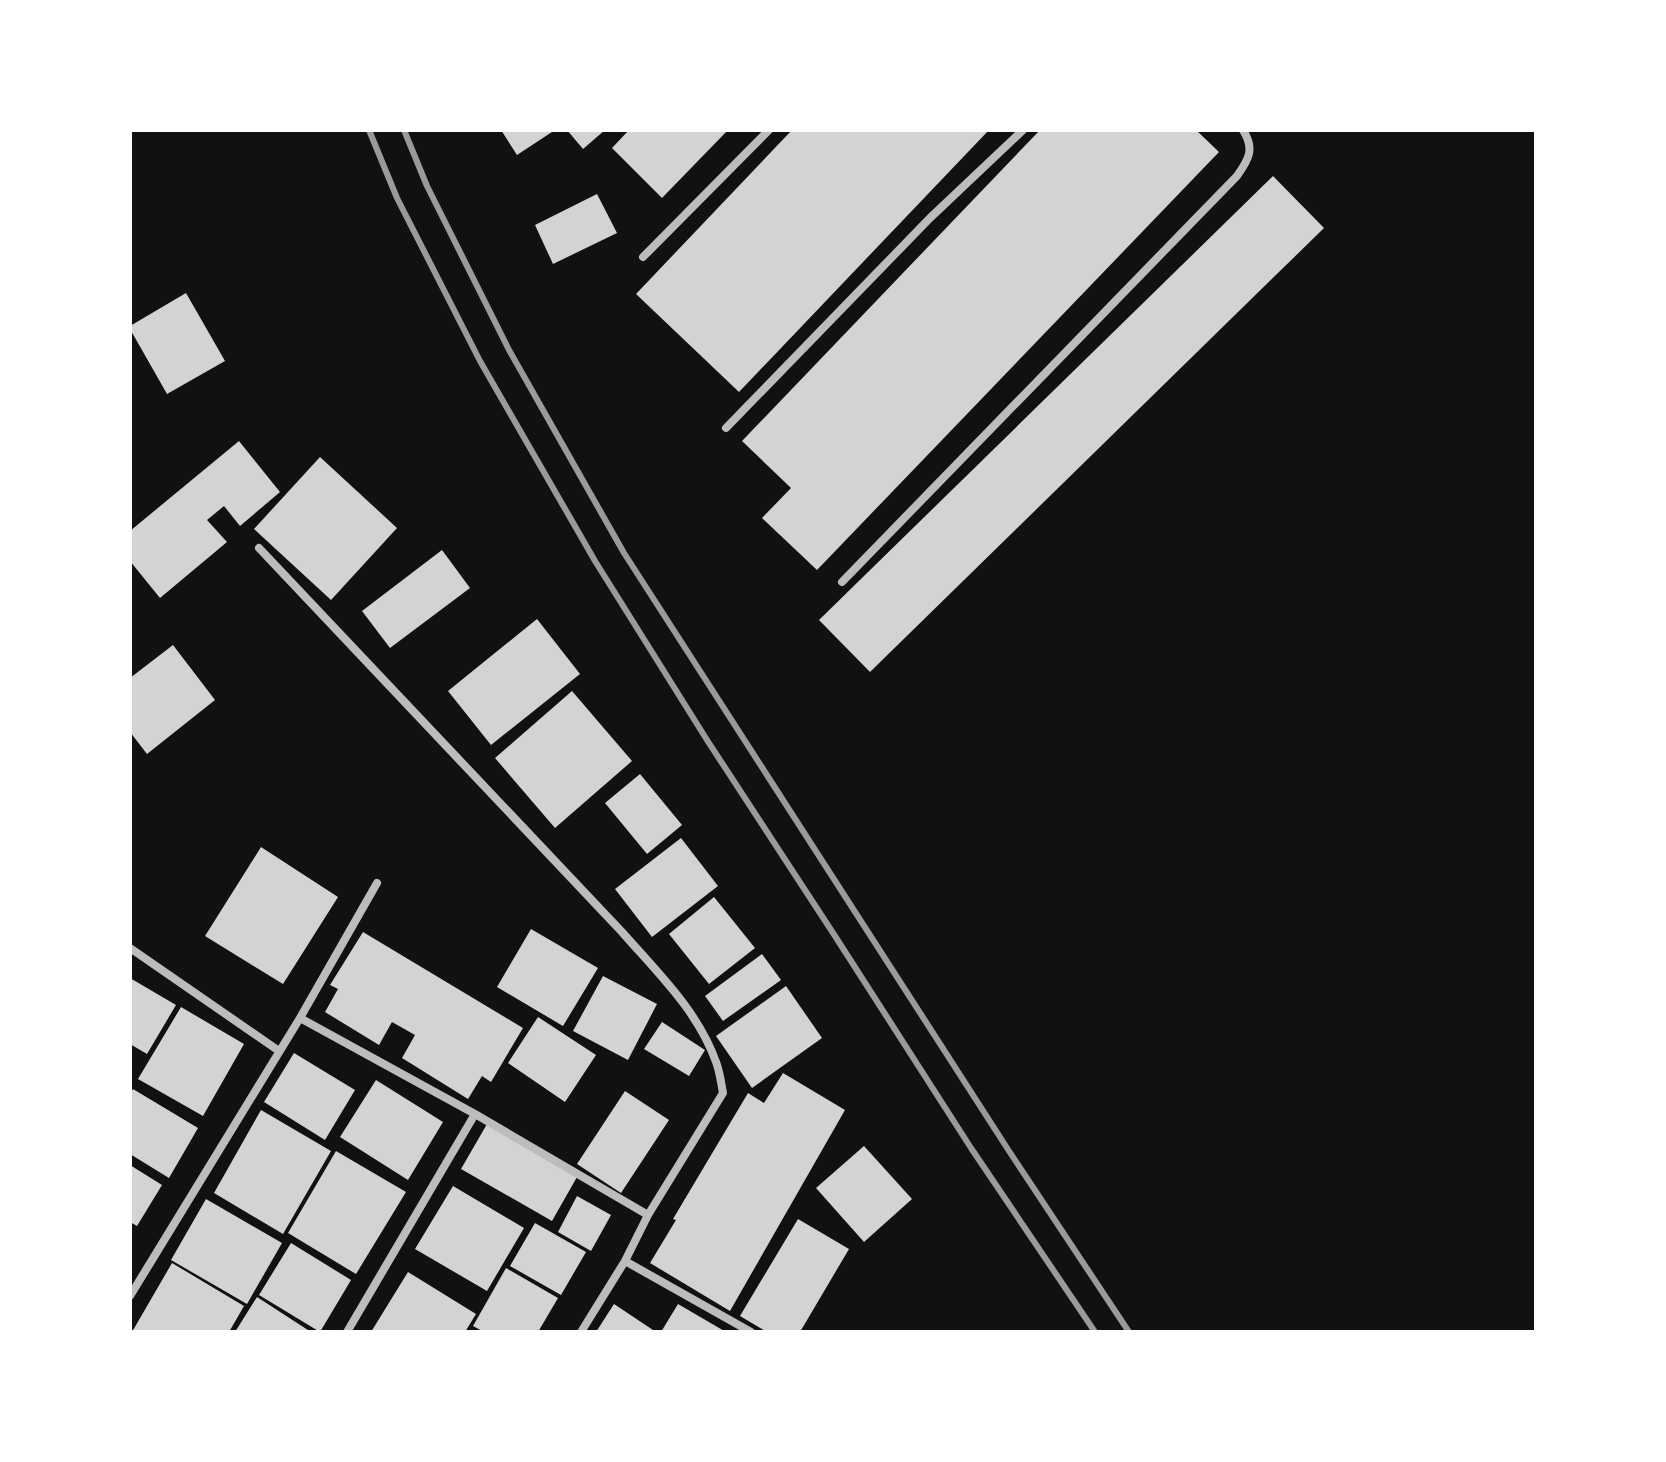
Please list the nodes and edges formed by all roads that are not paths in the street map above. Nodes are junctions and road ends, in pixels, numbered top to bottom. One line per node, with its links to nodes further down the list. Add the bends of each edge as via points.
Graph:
1 (769, 130): 4 (street)
2 (1023, 130): 5 (street)
3 (1243, 130): 7 (street, via 1250,143 1248,160 1237,176)
4 (643, 257)
5 (726, 428)
6 (259, 548): 13 (street, via 622,932 697,1022 717,1063 723,1093)
7 (842, 582)
8 (377, 883): 10 (street)
9 (130, 948): 11 (street)
10 (300, 1018): 11 (street); 12 (street)
11 (279, 1051): 15 (street)
12 (475, 1114): 13 (street); 16 (street)
13 (648, 1215): 14 (street)
14 (625, 1261): 17 (street); 18 (street)
15 (130, 1296)
16 (347, 1332)
17 (581, 1332)
18 (751, 1332)

